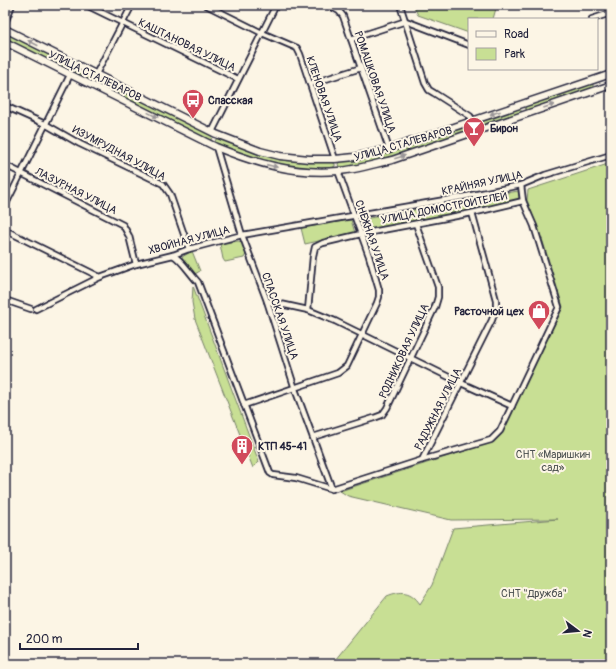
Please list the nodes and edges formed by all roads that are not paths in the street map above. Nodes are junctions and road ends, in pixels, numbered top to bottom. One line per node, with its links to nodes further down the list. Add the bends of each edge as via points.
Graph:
1 (12, 5): 11 (street)
2 (86, 5): 12 (street, КАШТАНОВАЯ УЛИЦА)
3 (132, 5): 12 (street)
4 (206, 5): 14 (street, КЛЕНОВАЯ УЛИЦА)
5 (276, 5): 14 (street)
6 (328, 5): 15 (street, РОМАШКОВАЯ УЛИЦА, via 343,16)
7 (400, 5): 10 (street)
8 (611, 12): 9 (street)
9 (595, 18)
10 (406, 21): 15 (street); 17 (street); 31 (street, via 429,90)
11 (5, 23)
12 (122, 23): 20 (street); 23 (street, КАШТАНОВАЯ УЛИЦА)
13 (5, 29): 18 (main road, УЛИЦА СТАЛЕВАРОВ, one-way to 13)
14 (262, 33): 23 (street); 25 (street, КЛЕНОВАЯ УЛИЦА, via 297,48)
15 (351, 39): 19 (street, РОМАШКОВАЯ УЛИЦА)
16 (5, 42): 22 (main road, УЛИЦА СТАЛЕВАРОВ)
17 (468, 45)
18 (75, 65): 20 (main road, УЛИЦА СТАЛЕВАРОВ); 22 (main road)
19 (361, 68): 25 (street); 35 (street, РОМАШКОВАЯ УЛИЦА)
20 (96, 74): 33 (main road, УЛИЦА СТАЛЕВАРОВ)
21 (611, 74): 24 (main road, УЛИЦА СТАЛЕВАРОВ)
22 (70, 75): 32 (street); 34 (main road, УЛИЦА СТАЛЕВАРОВ, one-way to 34)
23 (238, 79): 33 (street)
24 (593, 80): 27 (main road); 28 (main road, УЛИЦА СТАЛЕВАРОВ)
25 (310, 84): 37 (street, КЛЕНОВАЯ УЛИЦА)
26 (611, 85): 27 (main road, УЛИЦА СТАЛЕВАРОВ)
27 (596, 90): 30 (main road, УЛИЦА СТАЛЕВАРОВ, one-way to 27)
28 (522, 104): 30 (main road); 31 (main road, УЛИЦА СТАЛЕВАРОВ, one-way to 31)
29 (5, 106): 32 (street, ИЗУМРУДНАЯ УЛИЦА)
30 (526, 114): 39 (main road, УЛИЦА СТАЛЕВАРОВ, one-way to 30, via 392,160)
31 (473, 120): 35 (main road, УЛИЦА СТАЛЕВАРОВ)
32 (45, 124): 40 (street); 50 (street, ИЗУМРУДНАЯ УЛИЦА, via 163,184 170,194)
33 (214, 133): 34 (main road); 37 (main road, УЛИЦА СТАЛЕВАРОВ, via 280,156)
34 (214, 145): 39 (main road, УЛИЦА СТАЛЕВАРОВ, one-way to 39, via 261,164 314,172); 49 (street, СПАССКАЯ УЛИЦА)
35 (389, 149): 37 (main road, УЛИЦА СТАЛЕВАРОВ)
36 (611, 155): 41 (street, КРАЙНЯЯ УЛИЦА)
37 (336, 160): 39 (main road)
38 (5, 165): 40 (street, ЛАЗУРНАЯ УЛИЦА)
39 (338, 171): 45 (street, СНЕЖНАЯ УЛИЦА)
40 (21, 173): 43 (street); 52 (street, ЛАЗУРНАЯ УЛИЦА, via 123,225 129,236)
41 (521, 185): 42 (street, УЛИЦА ДОМОСТРОИТЕЛЕЙ); 45 (street, КРАЙНЯЯ УЛИЦА)
42 (523, 201): 44 (street, УЛИЦА ДОМОСТРОИТЕЛЕЙ); 62 (street, УЛИЦА ДОМОСТРОИТЕЛЕЙ, via 534,226 559,307)
43 (5, 206)
44 (472, 213): 46 (street, УЛИЦА ДОМОСТРОИТЕЛЕЙ); 59 (street, РАДУЖНАЯ УЛИЦА, via 496,308)
45 (354, 216): 48 (street, СНЕЖНАЯ УЛИЦА); 49 (street, ХВОЙНАЯ УЛИЦА)
46 (416, 224): 48 (street, УЛИЦА ДОМОСТРОИТЕЛЕЙ); 58 (street, РОДНИКОВАЯ УЛИЦА, via 438,287 438,297)
47 (5, 230): 53 (street)
48 (361, 234): 56 (street, УЛИЦА ДОМОСТРОИТЕЛЕЙ, via 315,247); 57 (street, СНЕЖНАЯ УЛИЦА, via 380,297)
49 (242, 236): 50 (street, ХВОЙНАЯ УЛИЦА); 55 (street, СПАССКАЯ УЛИЦА)
50 (189, 248): 51 (street, ХВОЙНАЯ УЛИЦА)
51 (173, 255): 52 (street, ХВОЙНАЯ УЛИЦА); 61 (street, via 198,282)
52 (136, 264): 53 (street, ХВОЙНАЯ УЛИЦА)
53 (100, 277): 54 (street, ХВОЙНАЯ УЛИЦА, via 34,309)
54 (5, 300)
55 (267, 301): 56 (street); 60 (street, СПАССКАЯ УЛИЦА)
56 (308, 310): 57 (street)
57 (362, 334): 58 (street); 60 (street, СНЕЖНАЯ УЛИЦА, via 347,366 338,373)
58 (410, 358): 59 (street); 63 (street, РОДНИКОВАЯ УЛИЦА, via 382,415)
59 (461, 383): 62 (street); 64 (street, РАДУЖНАЯ УЛИЦА)
60 (296, 389): 61 (street, СНЕЖНАЯ УЛИЦА); 63 (street, СПАССКАЯ УЛИЦА)
61 (244, 405): 65 (street, via 270,473)
62 (512, 406): 64 (street, УЛИЦА ДОМОСТРОИТЕЛЕЙ, via 500,431 491,440)
63 (313, 437): 65 (street, СПАССКАЯ УЛИЦА)
64 (422, 460): 65 (street, РАДУЖНАЯ УЛИЦА)
65 (332, 489)

